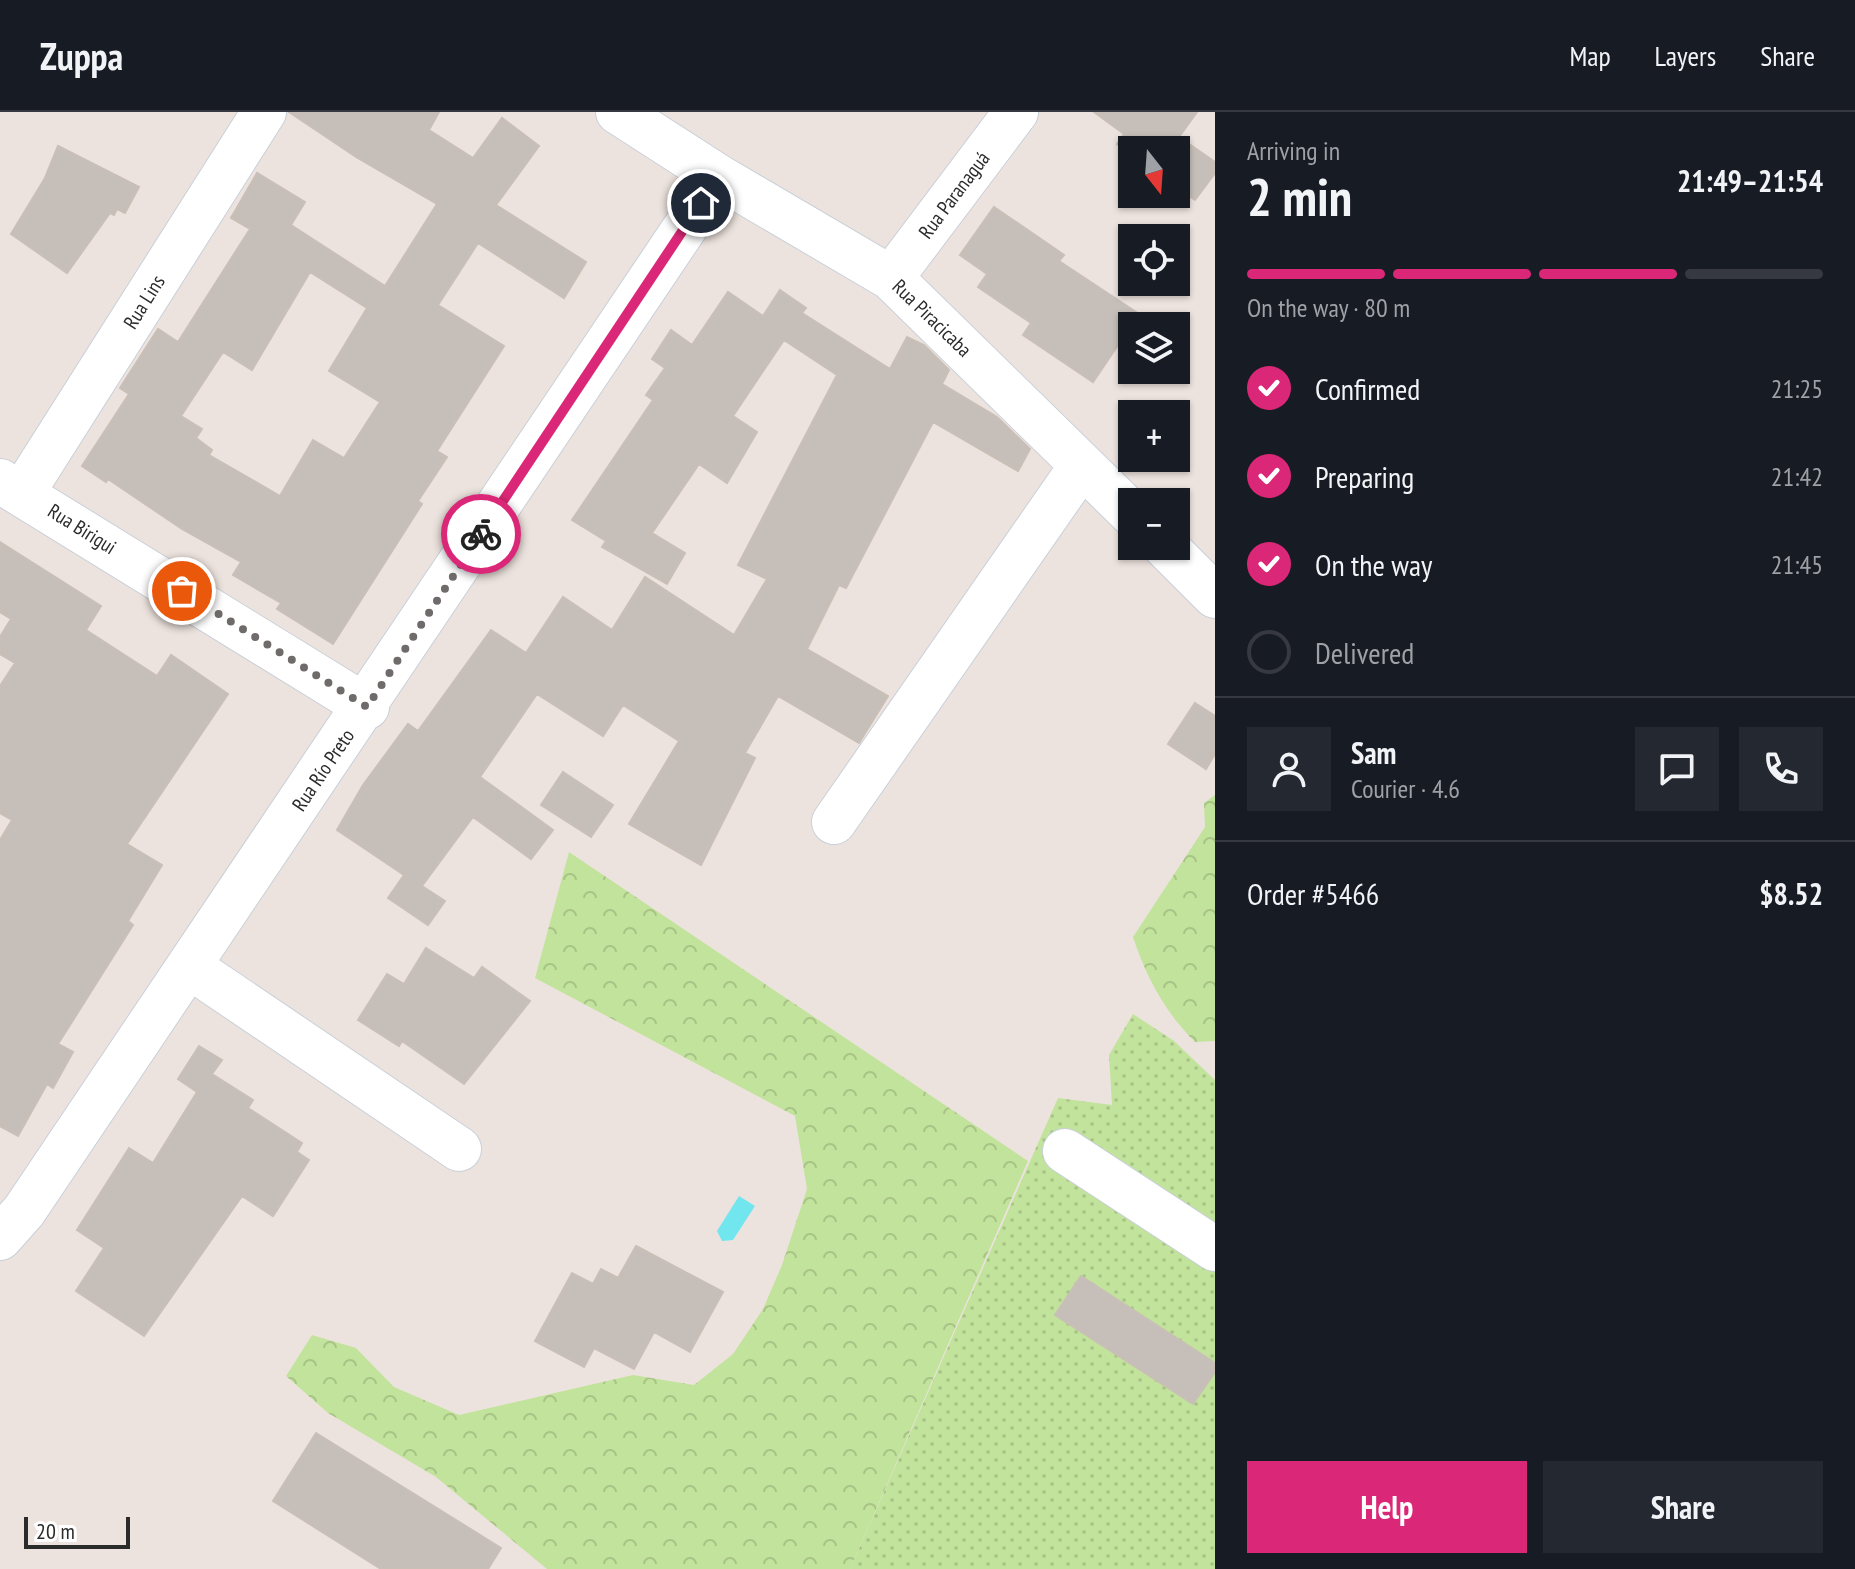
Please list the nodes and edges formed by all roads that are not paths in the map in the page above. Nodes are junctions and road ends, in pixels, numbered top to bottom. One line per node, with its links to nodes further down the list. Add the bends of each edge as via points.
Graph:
1 (264, 112): 7 (street, Rua Lins)
2 (618, 112): 4 (street, Rua Piracicaba)
3 (1016, 112): 5 (street, Rua Paranaguá)
4 (719, 177): 5 (street, Rua Piracicaba); 11 (street, Rua Río Preto)
5 (891, 278): 6 (street, Rua Piracicaba)
6 (1082, 465): 8 (street, Rua Piracicaba); 12 (street)
7 (12, 487): 11 (street, Rua Birigui)
8 (1118, 500)
9 (1179, 560): 10 (street)
10 (1215, 596)
11 (367, 707): 13 (street, Rua Río Preto)
12 (834, 822)
13 (190, 967): 14 (street); 16 (street, Rua Río Preto, via 24,1211)
14 (459, 1149)
15 (1065, 1151): 17 (street)
16 (0, 1238)
17 (1215, 1249)

